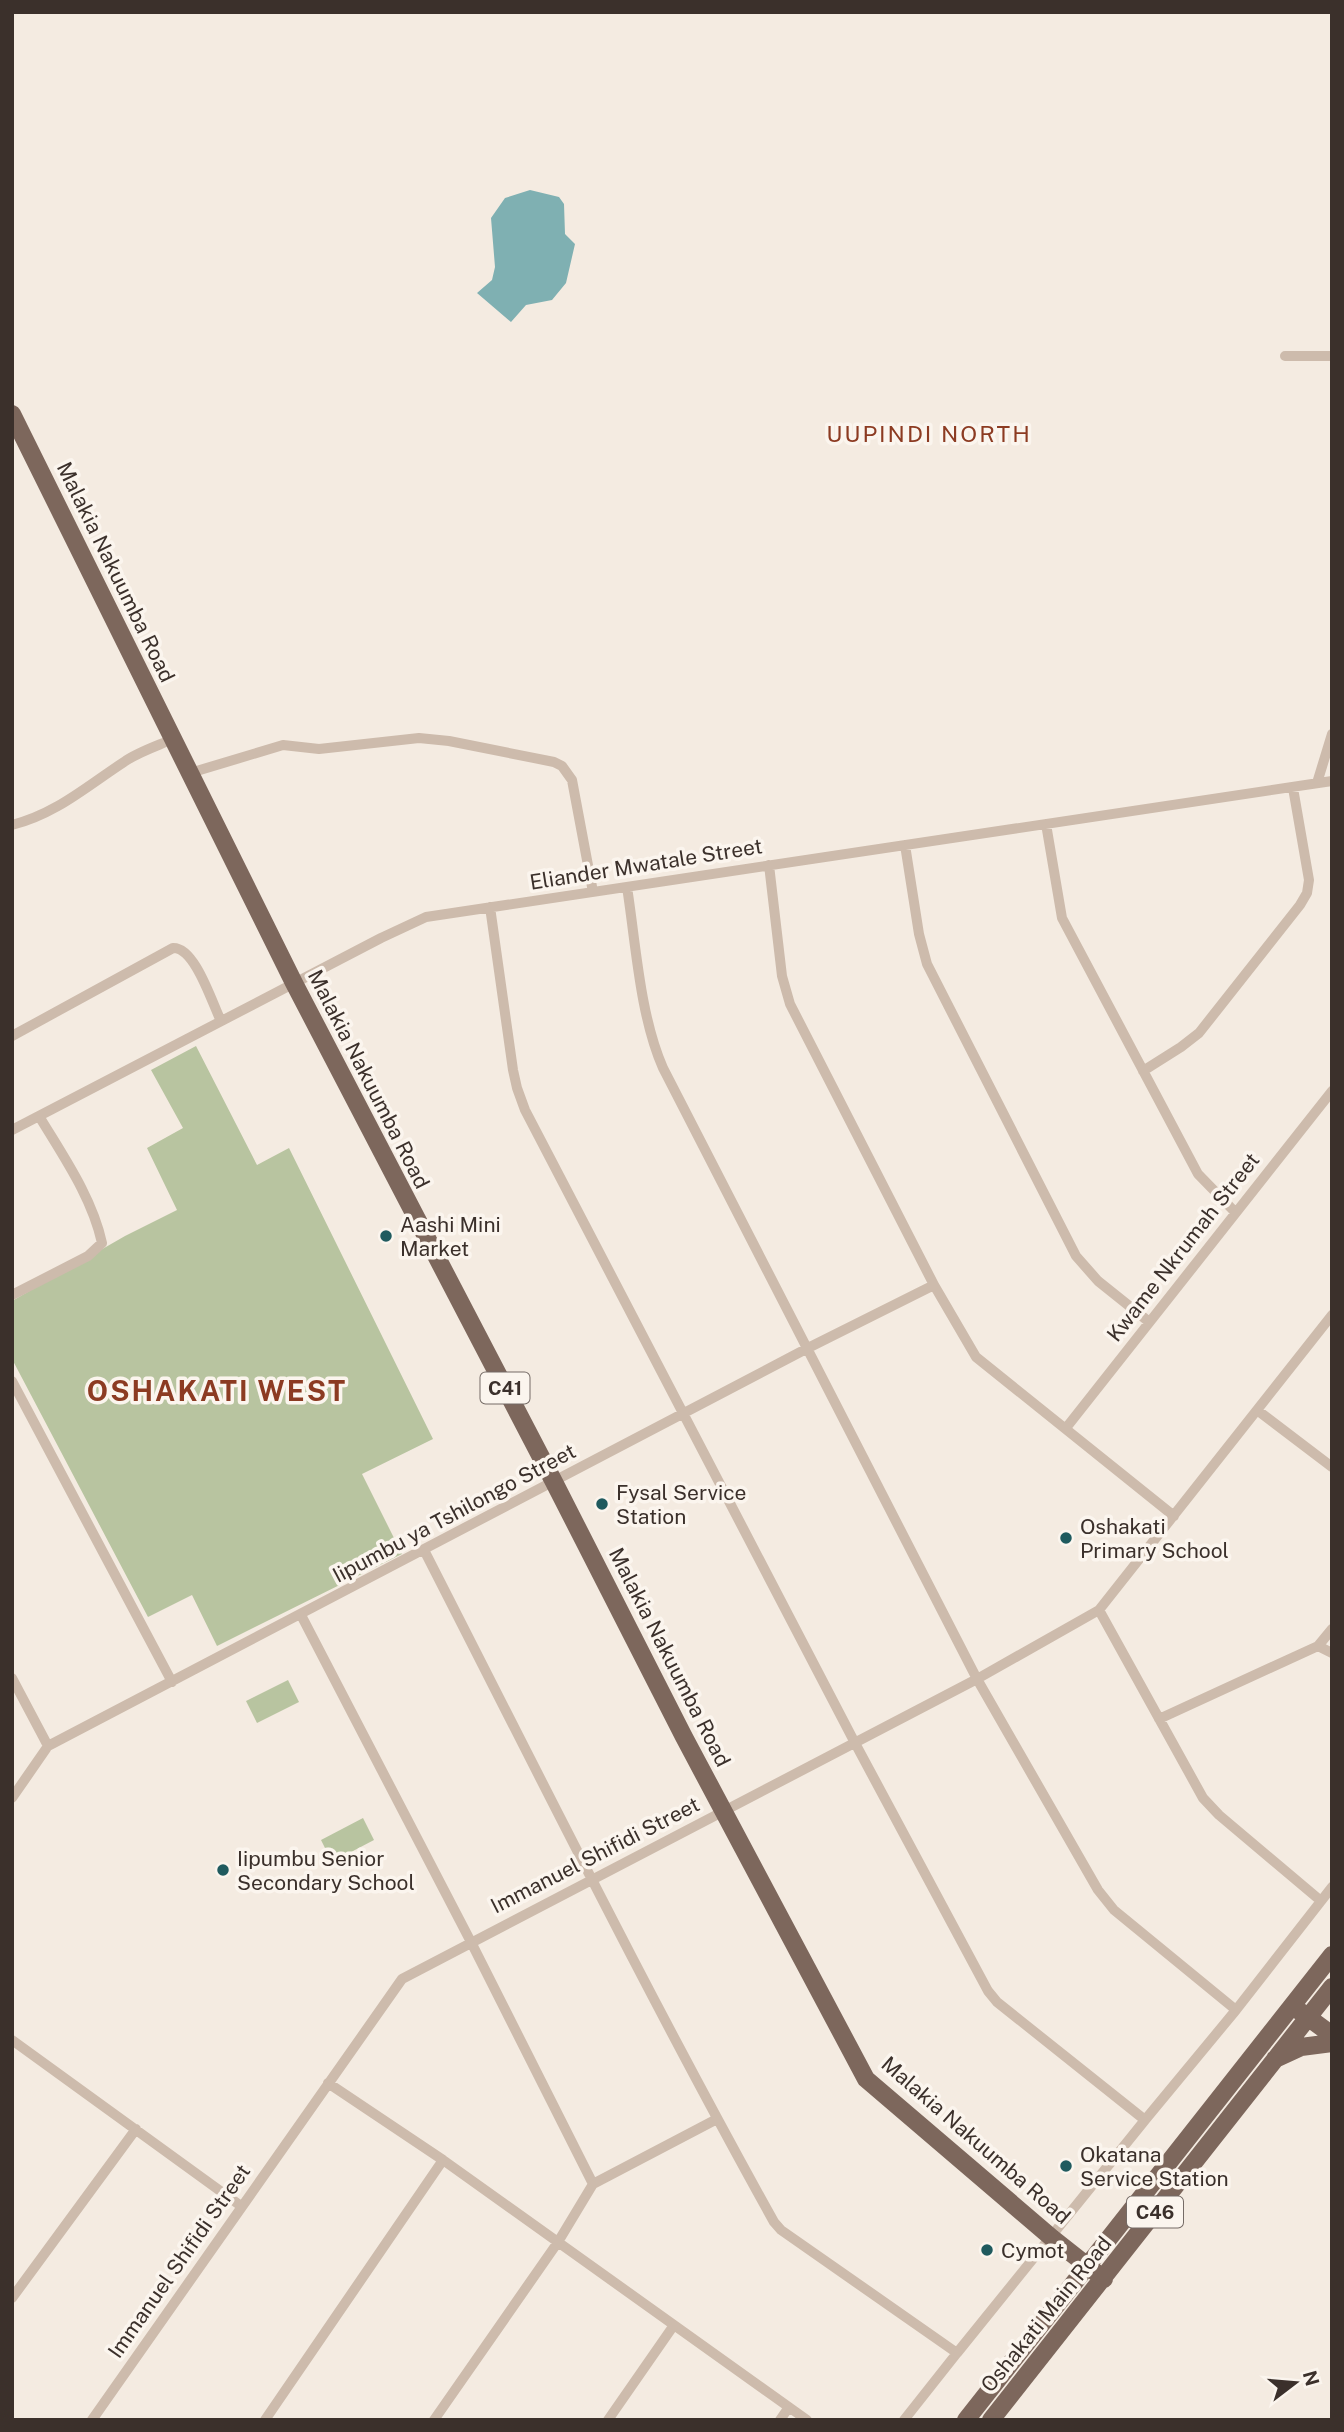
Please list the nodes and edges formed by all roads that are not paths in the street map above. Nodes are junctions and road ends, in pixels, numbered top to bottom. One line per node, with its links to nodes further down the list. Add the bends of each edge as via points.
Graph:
1 (1332, 355): 2 (street)
2 (1286, 356)
3 (12, 414): 5 (main road, Malakia Nakuumba Road / C41)
4 (1332, 734): 8 (street)
5 (173, 739): 6 (main road, Malakia Nakuumba Road / C41); 11 (street, via 127,760 60,807)
6 (190, 773): 15 (street, via 283,745 319,749 419,738 554,762 572,780); 17 (main road, Malakia Nakuumba Road / C41)
7 (1332, 782): 8 (street, Eliander Mwatale Street)
8 (1317, 783): 9 (street, Eliander Mwatale Street)
9 (1293, 788): 10 (street, Eliander Mwatale Street); 20 (street, via 1309,880 1307,893 1199,1033)
10 (1046, 824): 12 (street, Eliander Mwatale Street); 20 (street, via 1062,918)
11 (12, 825)
12 (905, 845): 13 (street, Eliander Mwatale Street); 28 (street, via 927,964 1076,1256 1098,1281)
13 (769, 865): 14 (street, Eliander Mwatale Street); 25 (street, via 782,976 790,1004)
14 (627, 887): 15 (street, Eliander Mwatale Street); 29 (street, via 654,1048)
15 (593, 892): 16 (street, Eliander Mwatale Street)
16 (490, 907): 17 (street, Eliander Mwatale Street, via 426,918); 32 (street, via 517,1088)
17 (293, 983): 18 (street, Eliander Mwatale Street); 35 (main road, Malakia Nakuumba Road / C41)
18 (221, 1021): 19 (street, via 196,965 179,947); 22 (street, Eliander Mwatale Street)
19 (12, 1036)
20 (1143, 1071): 24 (street, via 1198,1174)
21 (1332, 1091): 24 (street, Kwame Nkrumah Street)
22 (40, 1116): 23 (street, Eliander Mwatale Street); 26 (street, via 85,1195 102,1243 88,1256)
23 (14, 1125)
24 (1235, 1212): 28 (street, Kwame Nkrumah Street)
25 (933, 1285): 29 (street, Iipumbu ya Tshilongo Street); 33 (street, via 985,1367)
26 (12, 1295)
27 (1332, 1315): 31 (street, Immanuel Shifidi Street)
28 (1148, 1321): 33 (street, Kwame Nkrumah Street)
29 (808, 1348): 32 (street, Iipumbu ya Tshilongo Street); 44 (street)
30 (12, 1381): 45 (street)
31 (1257, 1410): 34 (street); 36 (street, Immanuel Shifidi Street)
32 (683, 1414): 35 (street, Iipumbu ya Tshilongo Street); 47 (street)
33 (1066, 1427): 36 (street)
34 (1332, 1466)
35 (554, 1482): 37 (street, Iipumbu ya Tshilongo Street); 50 (main road, Malakia Nakuumba Road / C41)
36 (1174, 1516): 38 (street, Immanuel Shifidi Street)
37 (424, 1550): 39 (street, Iipumbu ya Tshilongo Street); 51 (street)
38 (1099, 1610): 44 (street, Immanuel Shifidi Street); 46 (street)
39 (301, 1615): 45 (street, Iipumbu ya Tshilongo Street); 54 (street)
40 (1332, 1629): 41 (street)
41 (1318, 1646): 42 (street); 46 (street)
42 (1332, 1653)
43 (12, 1678): 48 (street)
44 (977, 1679): 47 (street, Immanuel Shifidi Street); 58 (street, via 1106,1902)
45 (172, 1682): 48 (street, Iipumbu ya Tshilongo Street)
46 (1159, 1719): 53 (street, via 1211,1807)
47 (855, 1743): 50 (street, Immanuel Shifidi Street); 67 (street, via 988,1991)
48 (48, 1746): 49 (street, Iipumbu ya Tshilongo Street)
49 (12, 1798)
50 (724, 1810): 51 (street, Immanuel Shifidi Street); 72 (main road, Malakia Nakuumba Road / C41, via 866,2079)
51 (592, 1879): 54 (street, Immanuel Shifidi Street); 66 (street)
52 (1332, 1887): 53 (street)
53 (1321, 1901): 58 (street)
54 (471, 1942): 65 (street, Immanuel Shifidi Street, via 402,1979); 70 (street)
55 (1332, 1955): 57 (main road, C46)
56 (1332, 1987): 59 (main road, C46)
57 (1297, 1998): 59 (main road); 74 (main road, Oshakati Main Road / C46)
58 (1236, 2010): 67 (street)
59 (1312, 2010): 60 (main road); 61 (main road); 64 (main road, Oshakati Main Road / C46)
60 (1332, 2015)
61 (1332, 2035)
62 (13, 2042): 68 (street)
63 (1332, 2043): 64 (main road, via 1301,2047)
64 (1273, 2060): 75 (main road, Oshakati Main Road / C46)
65 (328, 2083): 69 (street); 71 (street, Immanuel Shifidi Street)
66 (717, 2119): 70 (street); 78 (street, via 781,2230)
67 (1145, 2120): 72 (street)
68 (136, 2129): 71 (street); 76 (street)
69 (443, 2160): 73 (street); 81 (street)
70 (593, 2185): 73 (street)
71 (241, 2206): 80 (street, Immanuel Shifidi Street)
72 (1052, 2238): 74 (main road, Malakia Nakuumba Road / C41); 78 (street)
73 (558, 2242): 77 (street); 82 (street)
74 (1088, 2266): 75 (main road, Malakia Nakuumba Road / C41); 87 (main road, Oshakati Main Road / C46)
75 (1104, 2279): 88 (main road, Oshakati Main Road / C46)
76 (12, 2298)
77 (674, 2325): 79 (street); 83 (street)
78 (957, 2353): 86 (street)
79 (789, 2407): 84 (street); 85 (street)
80 (92, 2420)
81 (265, 2420)
82 (434, 2420)
83 (608, 2420)
84 (780, 2420)
85 (807, 2420)
86 (904, 2420)
87 (966, 2420)
88 (991, 2420)

